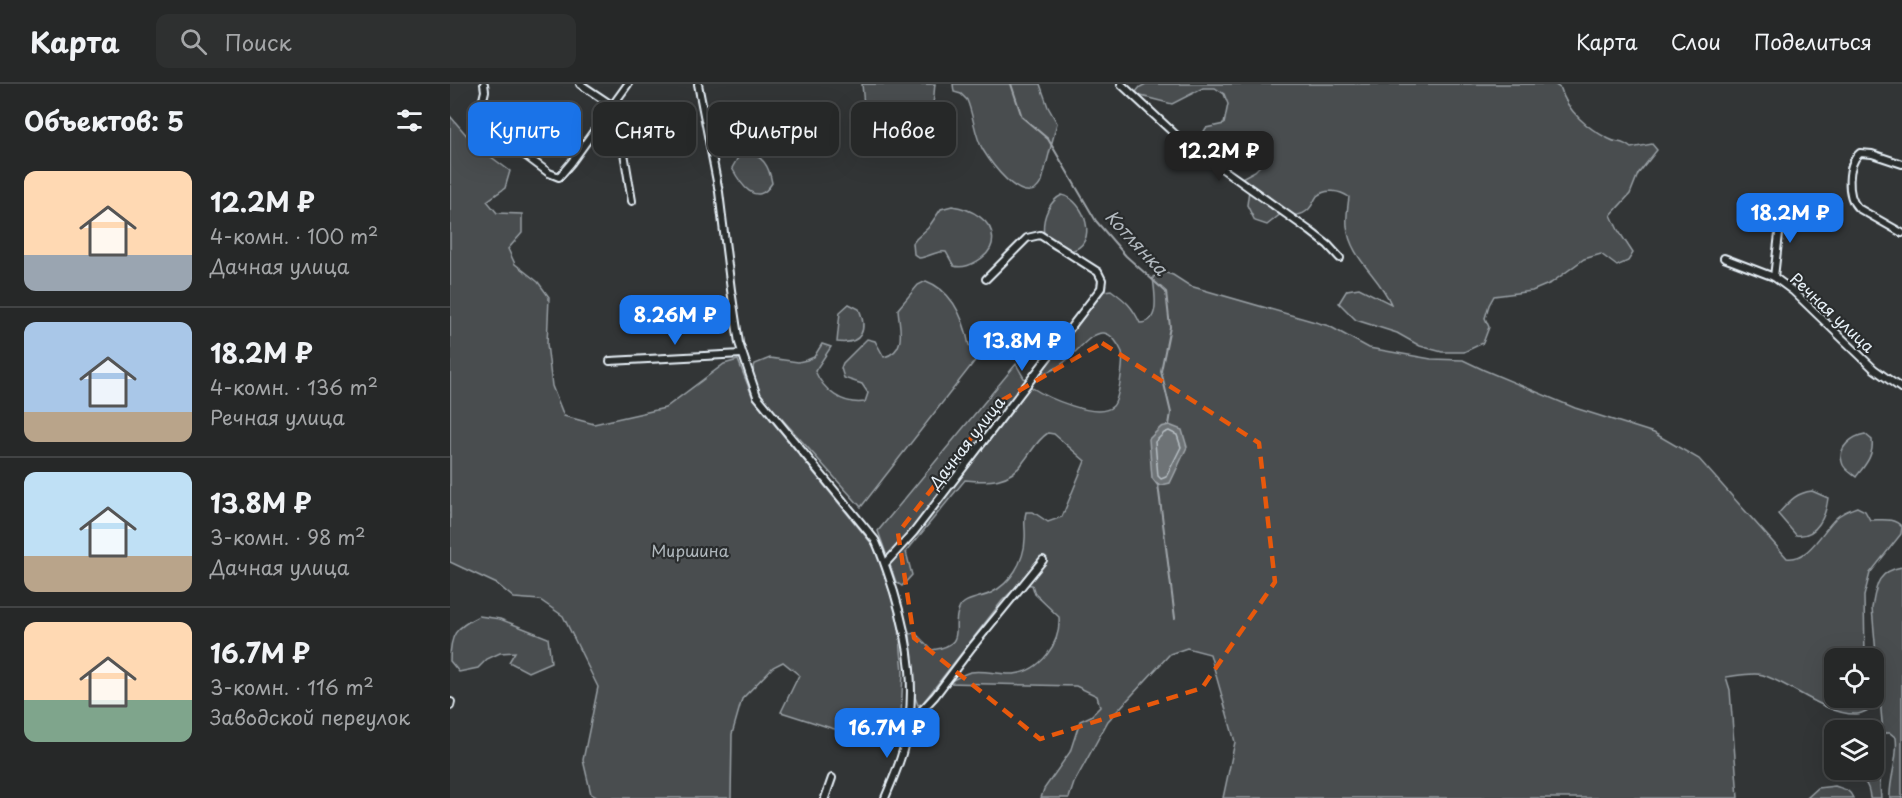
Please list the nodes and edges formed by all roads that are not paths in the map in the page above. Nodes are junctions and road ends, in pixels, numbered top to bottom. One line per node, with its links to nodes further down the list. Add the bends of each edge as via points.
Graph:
1 (484, 84): 8 (street, via 478,120 549,173 559,177)
2 (580, 84): 6 (street)
3 (628, 84): 7 (street)
4 (698, 84): 18 (street, via 719,192)
5 (1121, 84): 14 (street, via 1179,138 1319,238)
6 (607, 102)
7 (616, 102)
8 (593, 132)
9 (624, 156): 11 (street)
10 (1902, 164): 13 (street, via 1864,152 1858,154 1852,168 1850,193 1858,208)
11 (632, 201)
12 (1782, 208): 16 (street, Речная улица)
13 (1902, 233)
14 (1340, 258)
15 (1724, 258): 16 (street, Речная улица)
16 (1774, 277): 20 (street, Речная улица, via 1874,369)
17 (986, 279): 22 (street, Дачная улица, via 1027,238 1040,235 1098,272 1102,279 1101,288 914,532)
18 (742, 354): 19 (street); 22 (street, via 757,396 864,524)
19 (610, 361)
20 (1902, 389)
21 (1043, 560): 23 (street)
22 (885, 564): 23 (street, via 909,649)
23 (908, 725): 26 (street)
24 (832, 778): 25 (street)
25 (825, 798)
26 (885, 798)

